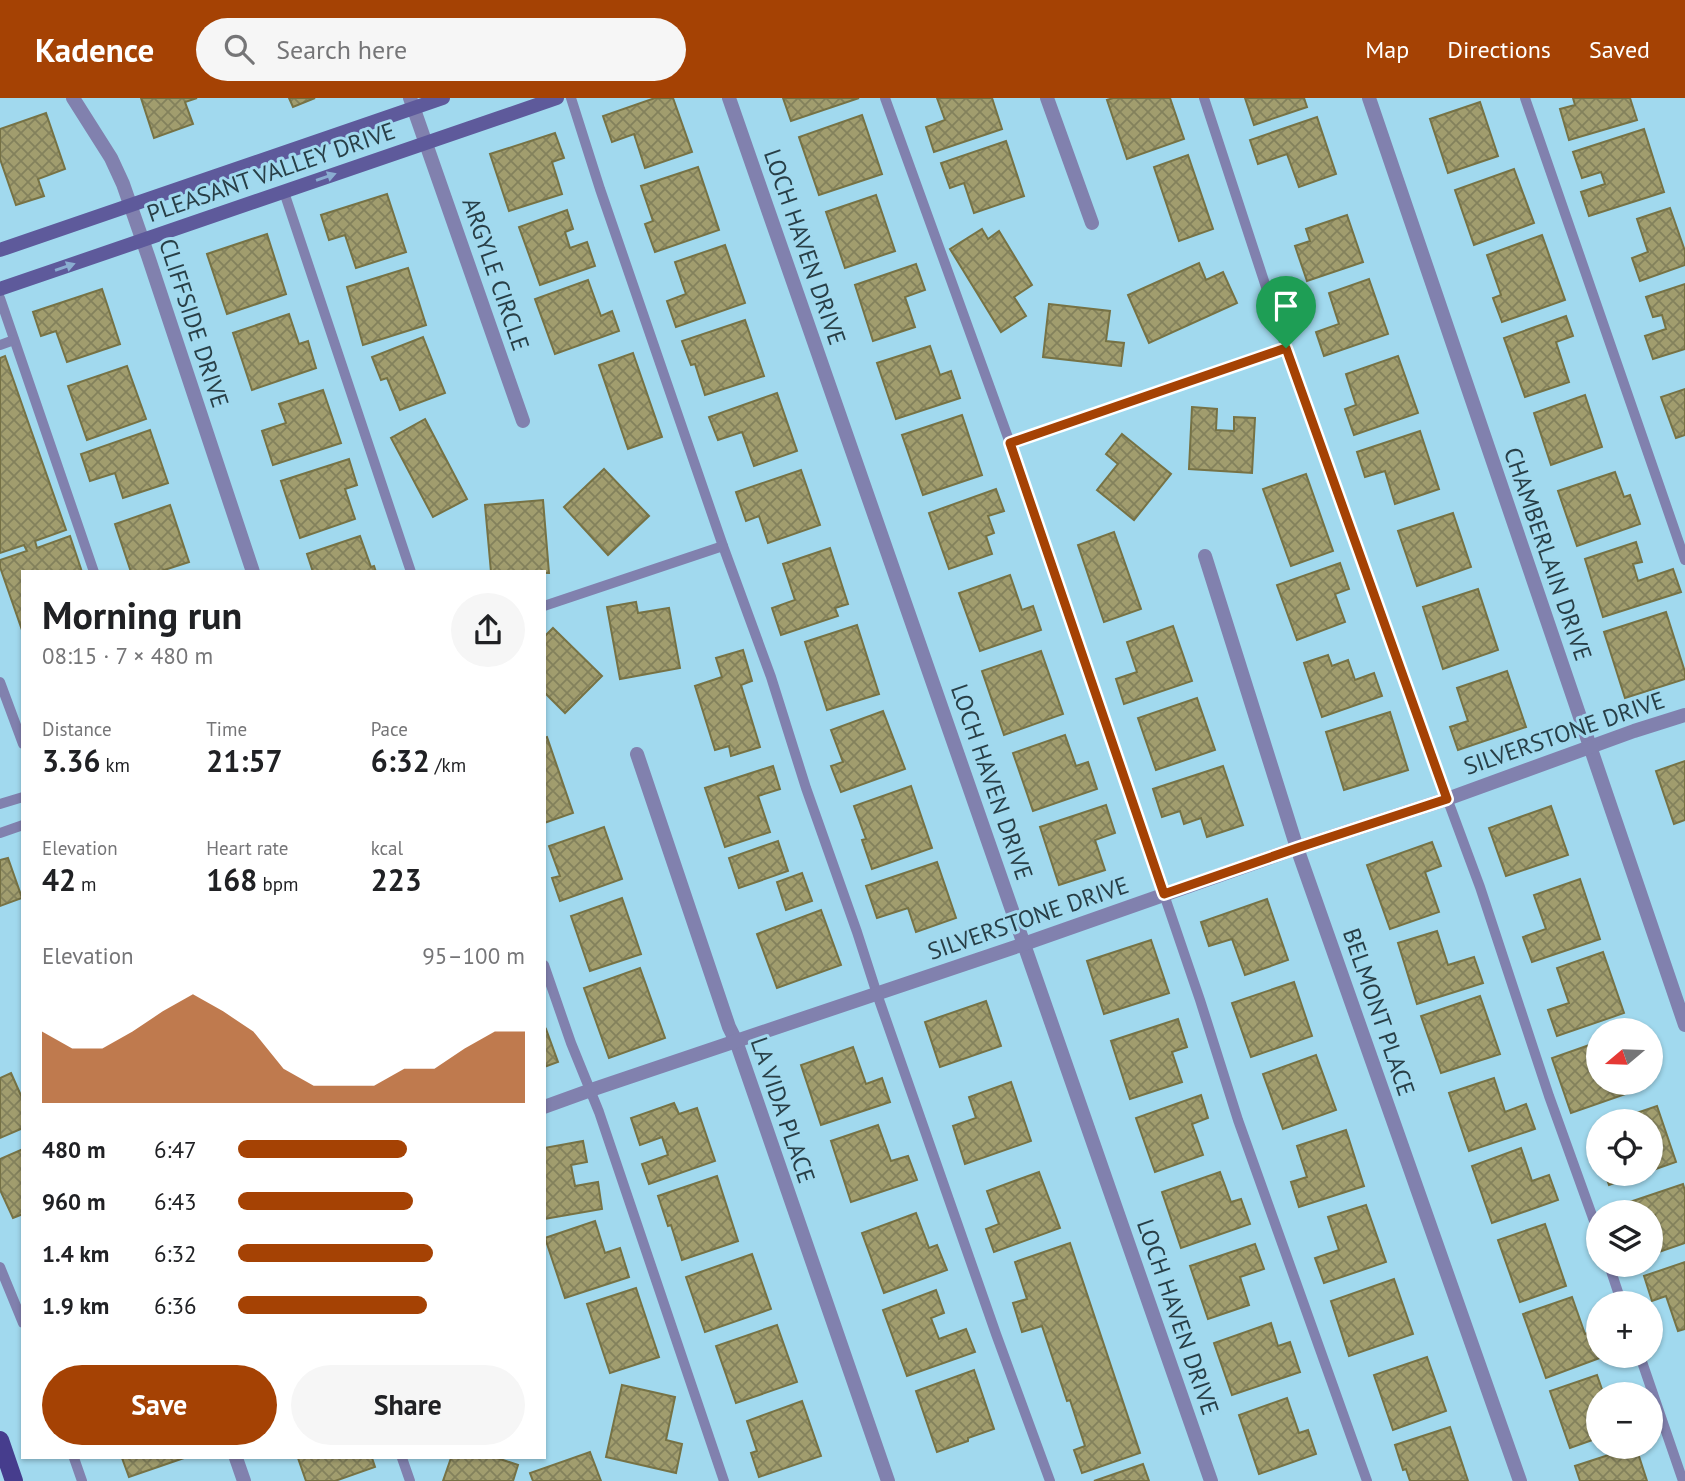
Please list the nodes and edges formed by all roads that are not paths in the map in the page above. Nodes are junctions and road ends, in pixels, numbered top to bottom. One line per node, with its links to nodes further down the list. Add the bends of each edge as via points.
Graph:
1 (73, 98): 14 (street, CLIFFSIDE DRIVE, via 111,158)
2 (443, 98): 11 (street, PLEASANT VALLEY DRIVE)
3 (557, 98): 12 (street, PLEASANT VALLEY DRIVE)
4 (571, 98): 25 (lane)
5 (729, 98): 44 (street, LOCH HAVEN DRIVE)
6 (885, 98): 24 (lane)
7 (1047, 98): 15 (street)
8 (1204, 98): 22 (lane)
9 (1369, 98): 35 (street, CHAMBERLAIN DRIVE)
10 (1525, 98): 27 (lane)
11 (412, 103): 12 (street, ARGYLE CIRCLE); 14 (street, PLEASANT VALLEY DRIVE)
12 (427, 143): 13 (street, PLEASANT VALLEY DRIVE, one-way to 12); 23 (street, ARGYLE CIRCLE)
13 (284, 192): 16 (street, PLEASANT VALLEY DRIVE); 30 (lane)
14 (130, 204): 16 (street, CLIFFSIDE DRIVE); 17 (street, PLEASANT VALLEY DRIVE)
15 (1092, 223)
16 (143, 240): 18 (street, PLEASANT VALLEY DRIVE, one-way to 16); 29 (street, CLIFFSIDE DRIVE)
17 (0, 250)
18 (0, 289)
19 (0, 298): 20 (lane)
20 (14, 340): 21 (lane); 28 (lane)
21 (0, 345)
22 (1286, 348): 24 (lane); 38 (lane)
23 (523, 421)
24 (1010, 443): 43 (lane)
25 (723, 546): 31 (lane); 46 (lane)
26 (1205, 556): 42 (street, BELMONT PLACE)
27 (1685, 560)
28 (93, 570)
29 (252, 570)
30 (410, 570)
31 (546, 605)
32 (0, 682): 34 (lane)
33 (1685, 715): 35 (street, SILVERSTONE DRIVE)
34 (21, 739)
35 (1590, 748): 38 (street, SILVERSTONE DRIVE); 47 (street, CHAMBERLAIN DRIVE)
36 (637, 754): 48 (street, LA VIDA PLACE)
37 (21, 798): 39 (lane)
38 (1447, 799): 42 (street, SILVERSTONE DRIVE); 51 (lane)
39 (0, 804)
40 (21, 826): 41 (lane)
41 (0, 833)
42 (1297, 848): 43 (street, SILVERSTONE DRIVE); 68 (street, BELMONT PLACE)
43 (1164, 894): 44 (street, SILVERSTONE DRIVE); 67 (lane, via 1246,1145)
44 (1024, 944): 46 (street, SILVERSTONE DRIVE); 66 (street, LOCH HAVEN DRIVE)
45 (546, 971): 49 (lane)
46 (877, 994): 48 (street, SILVERSTONE DRIVE); 65 (lane)
47 (1685, 1025)
48 (736, 1041): 49 (street, SILVERSTONE DRIVE); 64 (street, LA VIDA PLACE)
49 (591, 1090): 50 (street, SILVERSTONE DRIVE); 63 (lane)
50 (546, 1106)
51 (1586, 1200)
52 (0, 1267): 53 (lane)
53 (21, 1318)
54 (1644, 1368): 69 (lane)
55 (0, 1440): 59 (main road)
56 (74, 1459): 60 (lane)
57 (236, 1459): 61 (street)
58 (402, 1459): 62 (lane)
59 (14, 1481)
60 (82, 1481)
61 (244, 1481)
62 (410, 1481)
63 (724, 1481)
64 (888, 1481)
65 (1050, 1481)
66 (1211, 1481)
67 (1367, 1481)
68 (1520, 1481)
69 (1683, 1481)

